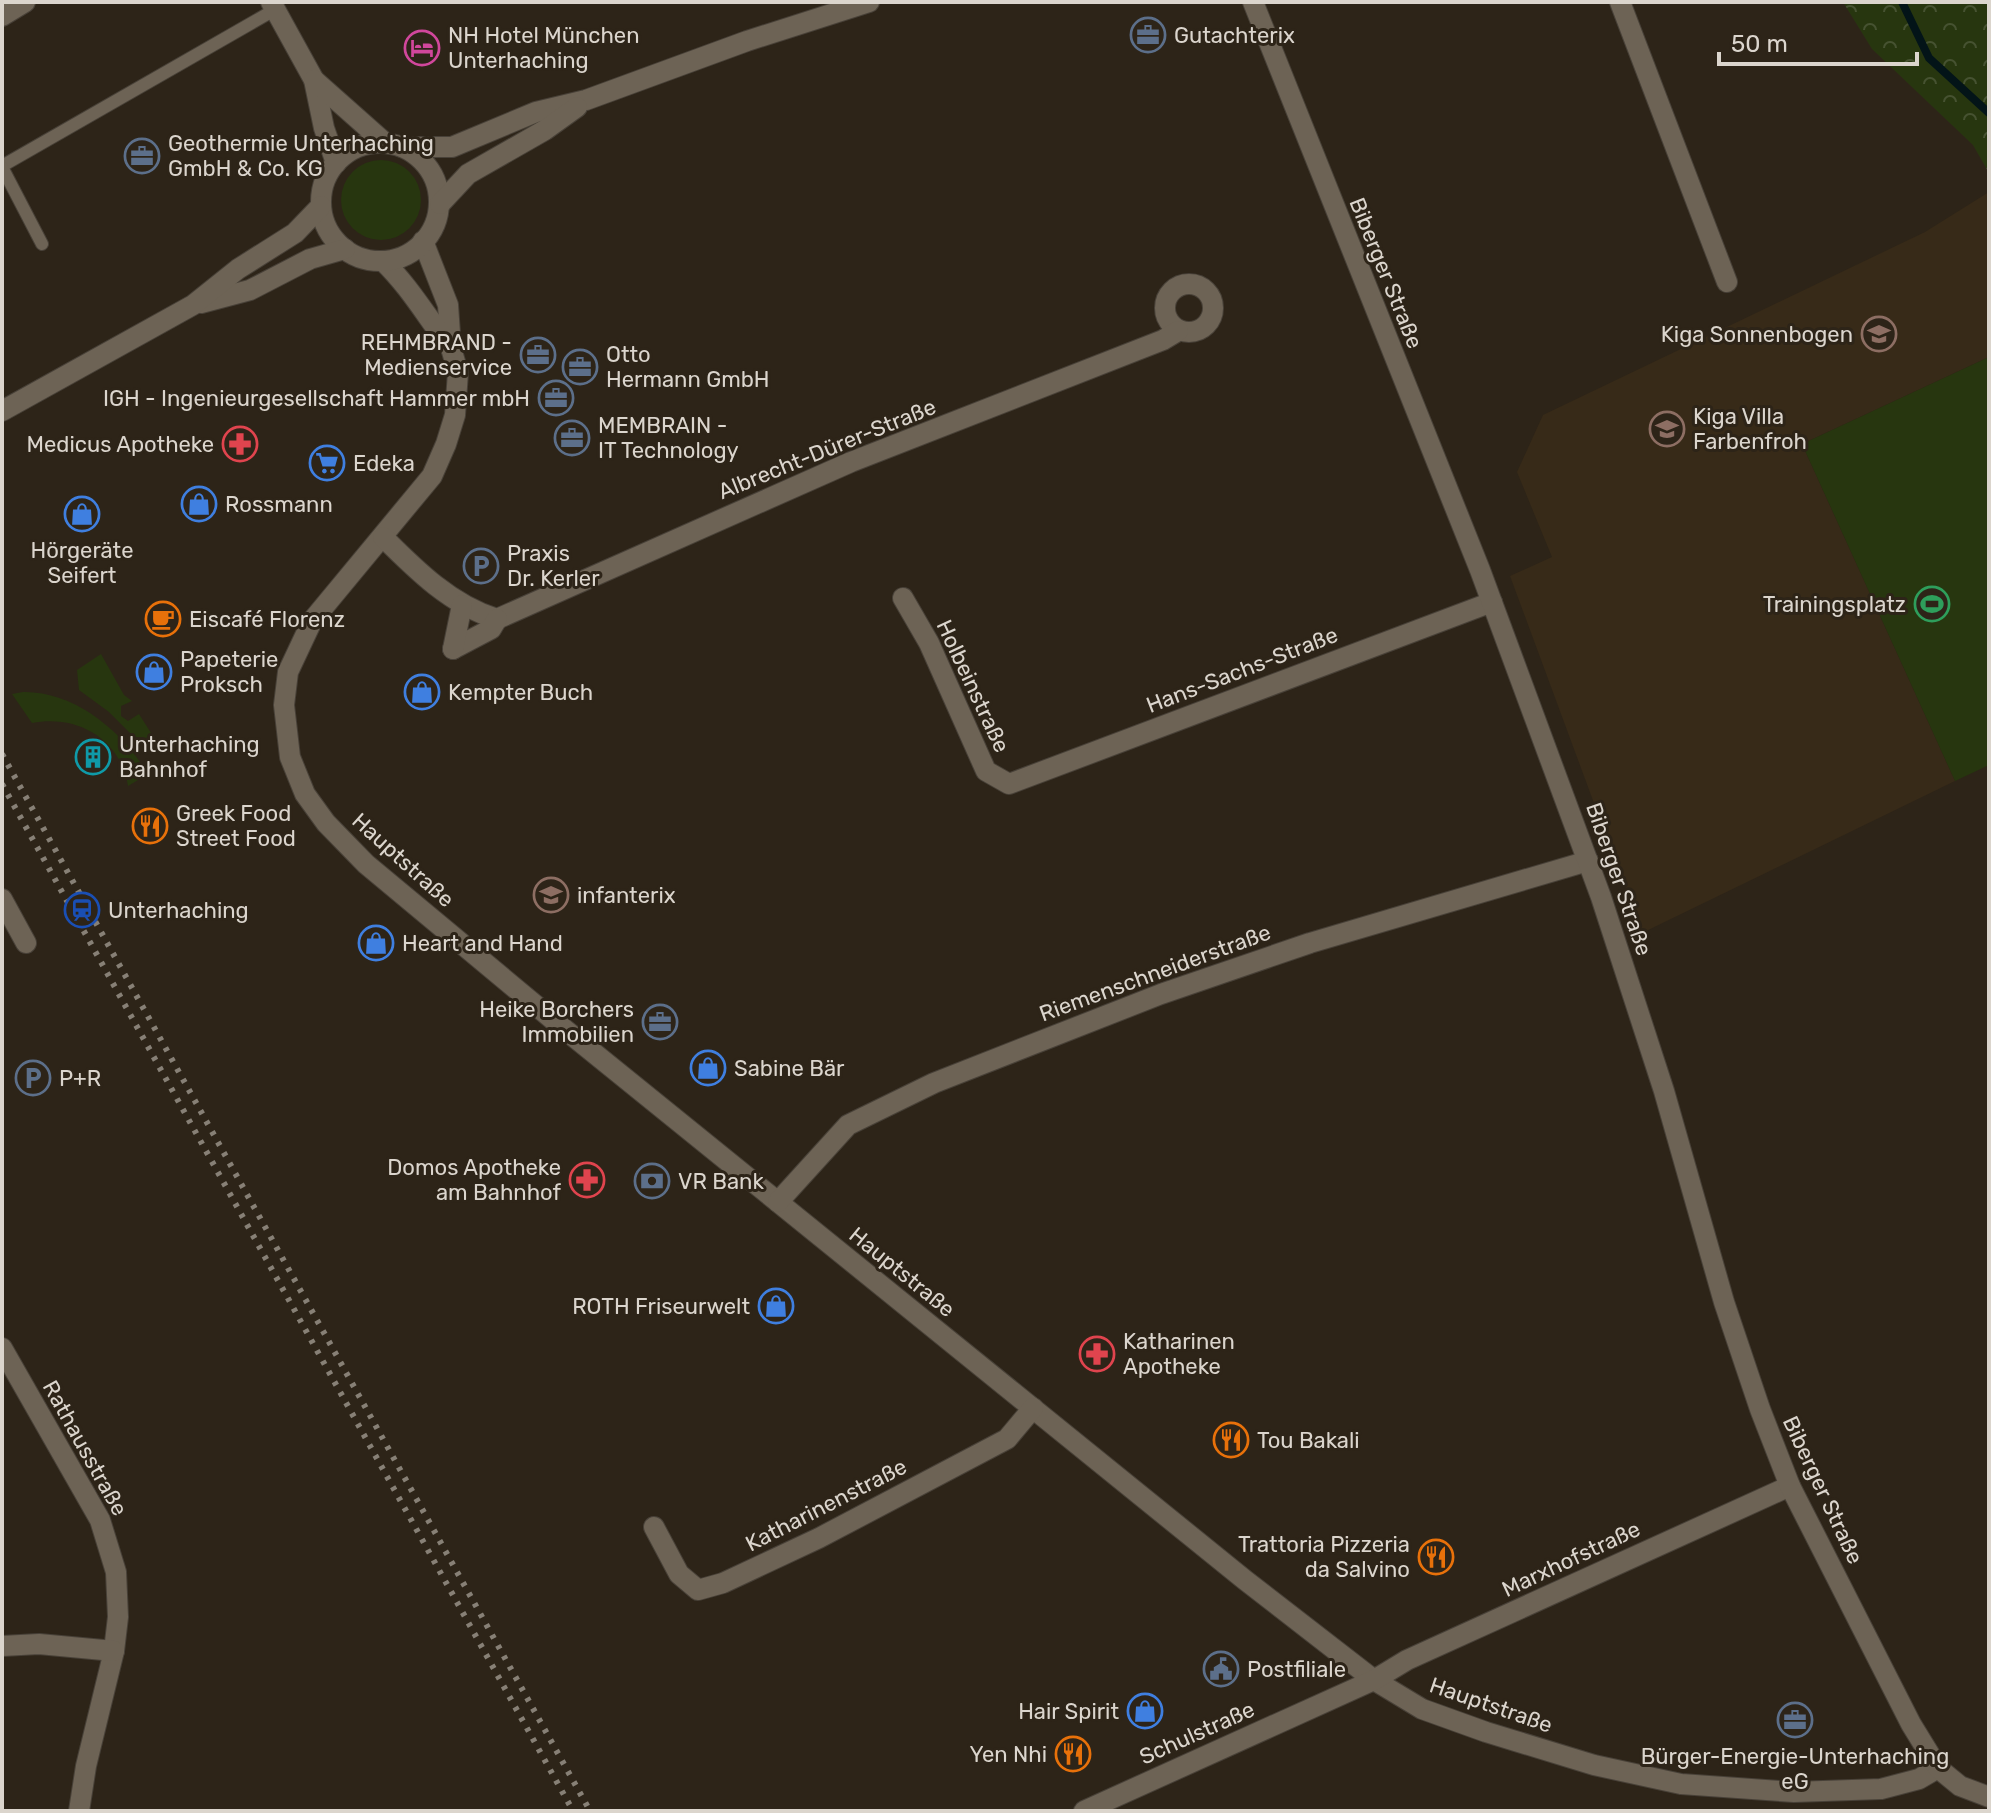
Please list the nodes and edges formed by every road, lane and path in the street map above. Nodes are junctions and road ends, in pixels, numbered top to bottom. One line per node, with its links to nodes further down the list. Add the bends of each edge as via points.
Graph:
1 (25, 2): 6 (street)
2 (869, 2): 8 (street)
3 (1253, 2): 25 (street, Biberger Straße)
4 (1620, 2): 18 (street)
5 (273, 6): 7 (street); 11 (lane)
6 (2, 16)
7 (314, 80): 9 (street); 10 (street)
8 (586, 100): 9 (street, via 536,112 452,147); 12 (street, via 468,174)
9 (394, 145): 10 (street, via 358,148); 12 (street, via 418,156 430,169)
10 (336, 163): 13 (street, via 327,176)
11 (2, 166): 15 (lane)
12 (440, 204): 14 (street, via 432,232)
13 (321, 206): 16 (street, via 333,238); 19 (street, via 295,233)
14 (423, 241): 17 (street, via 400,258); 21 (street, Hauptstraße, via 448,305)
15 (42, 244)
16 (345, 249): 17 (street); 19 (street, via 310,259 250,290)
17 (383, 261): 21 (street, Hauptstraße, via 405,282)
18 (1727, 282)
19 (193, 305): 22 (street)
20 (1178, 331): 27 (street, Albrecht-Dürer-Straße, via 851,462)
21 (451, 348): 23 (street, Hauptstraße, via 458,395 446,444 432,476)
22 (2, 411)
23 (383, 537): 26 (street); 32 (street, Hauptstraße, via 312,621 288,672 286,732 292,766 305,794 366,864)
24 (903, 598): 28 (street, Holbeinstraße, via 986,771)
25 (1492, 602): 28 (street, Hans-Sachs-Straße); 29 (street, Biberger Straße)
26 (462, 605): 27 (street); 27 (street, Albrecht-Dürer-Straße, via 453,649 491,629)
27 (497, 619)
28 (1009, 784)
29 (1588, 861): 32 (street, Riemenschneiderstraße, via 1324,938 1039,1040 848,1125); 35 (street, Biberger Straße, via 1664,1091 1724,1302)
30 (2, 901): 31 (street)
31 (26, 943)
32 (778, 1202): 34 (street, Hauptstraße)
33 (2, 1348): 38 (street, Rathausstraße, via 111,1550 118,1592)
34 (1033, 1408): 36 (street, Katharinenstraße, via 1007,1439 723,1583 698,1590 679,1574); 39 (street, Hauptstraße)
35 (1790, 1486): 39 (street, Marxhofstraße, via 1407,1660); 40 (street, Biberger Straße)
36 (654, 1527)
37 (2, 1646): 38 (street)
38 (114, 1651): 42 (street, Rathausstraße)
39 (1374, 1680): 40 (street, Hauptstraße, via 1422,1709 1486,1732 1594,1765 1681,1784 1794,1792 1881,1789); 43 (street, Schulstraße)
40 (1938, 1768): 41 (street)
41 (1984, 1801)
42 (79, 1811)
43 (1084, 1811)

